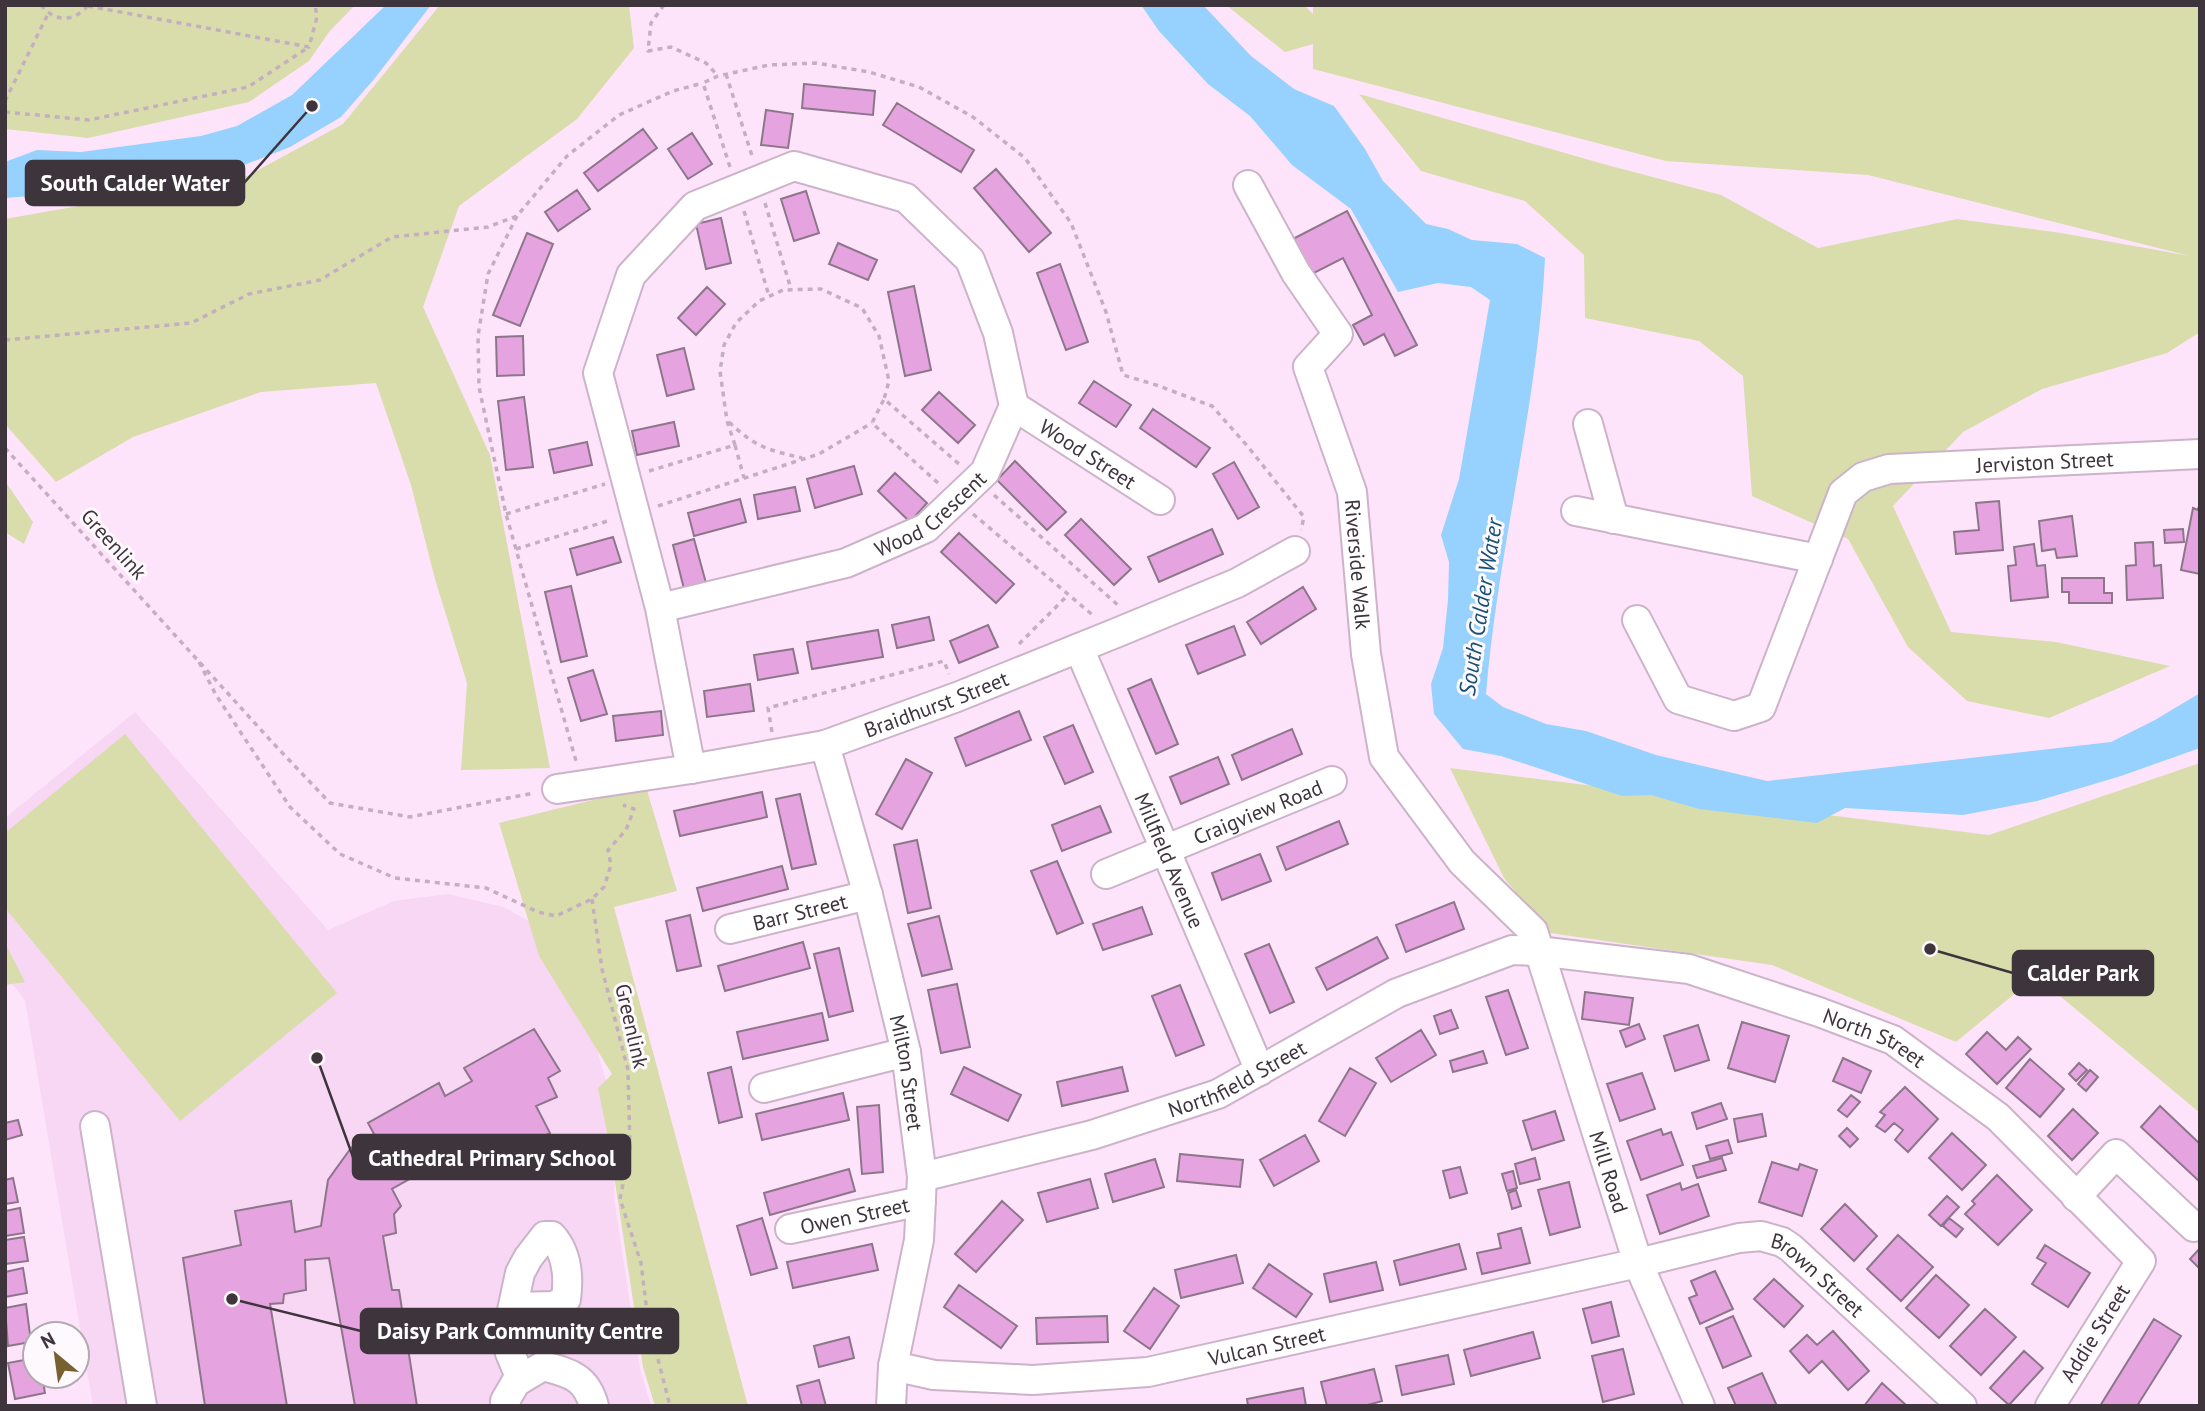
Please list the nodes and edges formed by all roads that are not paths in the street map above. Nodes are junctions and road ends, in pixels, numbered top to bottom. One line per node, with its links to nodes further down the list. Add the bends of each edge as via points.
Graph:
1 (1248, 185): 21 (street, Riverside Walk, via 1297,273 1338,334 1308,367 1352,492 1366,654 1384,757 1462,862)
2 (1014, 406): 5 (street, Wood Street); 10 (street, Wood Crescent, via 985,472 926,528 846,563); 10 (street, via 998,333 970,260 906,198 794,166 695,206 631,275 598,373)
3 (1588, 424): 7 (street)
4 (2200, 454): 9 (street, Jerviston Street, via 1889,469 1863,477 1843,493)
5 (1160, 500)
6 (1576, 512): 7 (street)
7 (1614, 519): 9 (street)
8 (1295, 551): 12 (street, Braidhurst Street, via 1237,583)
9 (1818, 559): 11 (street, Jerviston Street, via 1761,707 1734,716 1678,699)
10 (660, 608): 14 (street)
11 (1637, 620)
12 (1079, 648): 13 (street, Braidhurst Street); 17 (street, Millfield Avenue)
13 (825, 745): 14 (street, Braidhurst Street); 19 (street, Milton Street)
14 (691, 769): 16 (street, Braidhurst Street)
15 (1332, 781): 17 (street, Craigview Road)
16 (569, 787)
17 (1165, 850): 18 (street, Craigview Road); 23 (street, Millfield Avenue)
18 (1106, 874)
19 (868, 895): 20 (street, Barr Street); 22 (street, Milton Street)
20 (730, 929)
21 (1536, 941): 23 (street, Northfield Street, via 1397,993); 27 (street, North Street, via 1689,969 1893,1040 1998,1117); 31 (street, Mill Road)
22 (906, 1052): 24 (street); 26 (street, Milton Street)
23 (1260, 1071): 26 (street, Northfield Street, via 1218,1094)
24 (764, 1088)
25 (95, 1126): 35 (street)
26 (922, 1189): 29 (street, Owen Street); 33 (street, Milton Street, via 919,1240)
27 (2077, 1197): 28 (street, via 2116,1154); 30 (street, North Street)
28 (2194, 1227)
29 (790, 1230)
30 (2141, 1261): 41 (street, Addie Street)
31 (1638, 1263): 33 (street, Vulcan Street, via 1148,1372 1033,1380 934,1375); 39 (street, Mill Road); 40 (street, Brown Street, via 1750,1236 1782,1242)
32 (513, 1307): 34 (street, via 507,1334)
33 (892, 1366): 38 (street, Milton Street)
34 (521, 1379): 36 (street); 37 (street, via 543,1366 573,1374 590,1391)
35 (142, 1406)
36 (506, 1406)
37 (594, 1406)
38 (891, 1406)
39 (1700, 1406)
40 (1962, 1406)
41 (2050, 1406)

